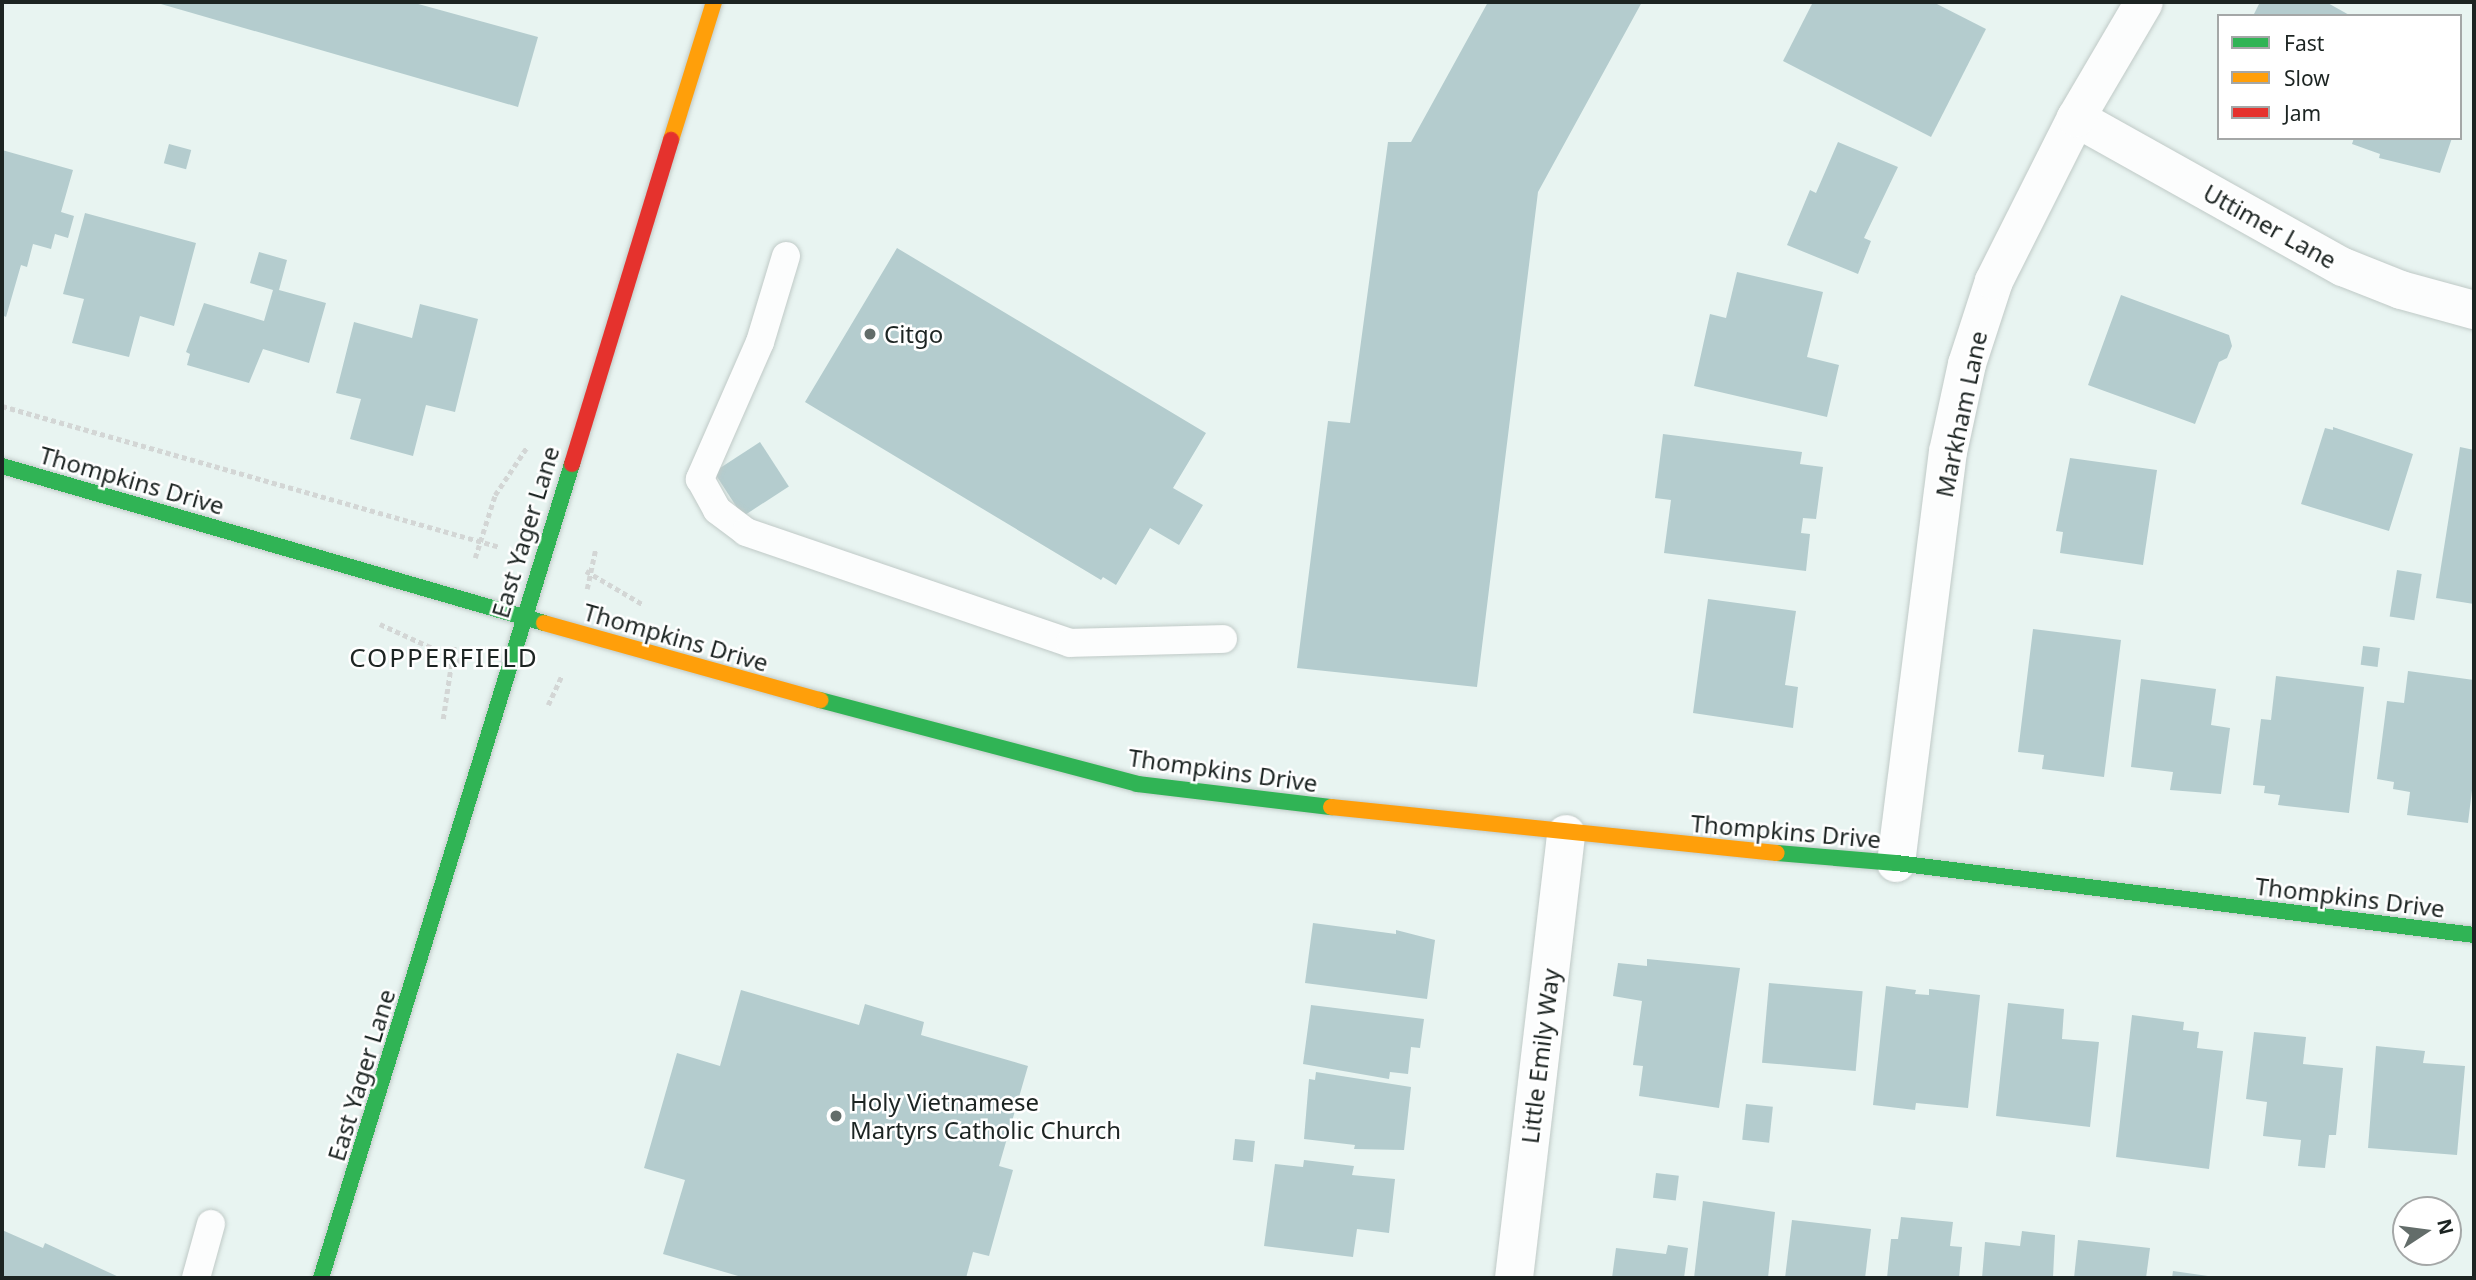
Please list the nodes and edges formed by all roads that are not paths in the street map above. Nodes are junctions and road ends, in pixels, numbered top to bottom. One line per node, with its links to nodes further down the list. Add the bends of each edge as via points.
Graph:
1 (714, 2): 7 (street, East Yager Lane)
2 (2144, 2): 3 (street, Markham Lane)
3 (2076, 118): 5 (street, Uttimer Lane, via 2343,267 2400,290); 10 (street, Markham Lane, via 1994,281 1967,364 1948,452)
4 (786, 256): 8 (lane, via 760,342 700,479 717,510 746,532 1070,643)
5 (2474, 310)
6 (2, 466): 7 (street, Thompkins Drive)
7 (523, 616): 9 (street, Thompkins Drive, via 961,740 1137,784); 14 (street, East Yager Lane, via 464,825)
8 (1223, 639)
9 (1566, 834): 10 (street, Thompkins Drive); 15 (street, Little Emily Way)
10 (1896, 863): 11 (street, Thompkins Drive)
11 (2474, 935)
12 (211, 1224): 13 (lane)
13 (196, 1278)
14 (321, 1278)
15 (1514, 1278)

